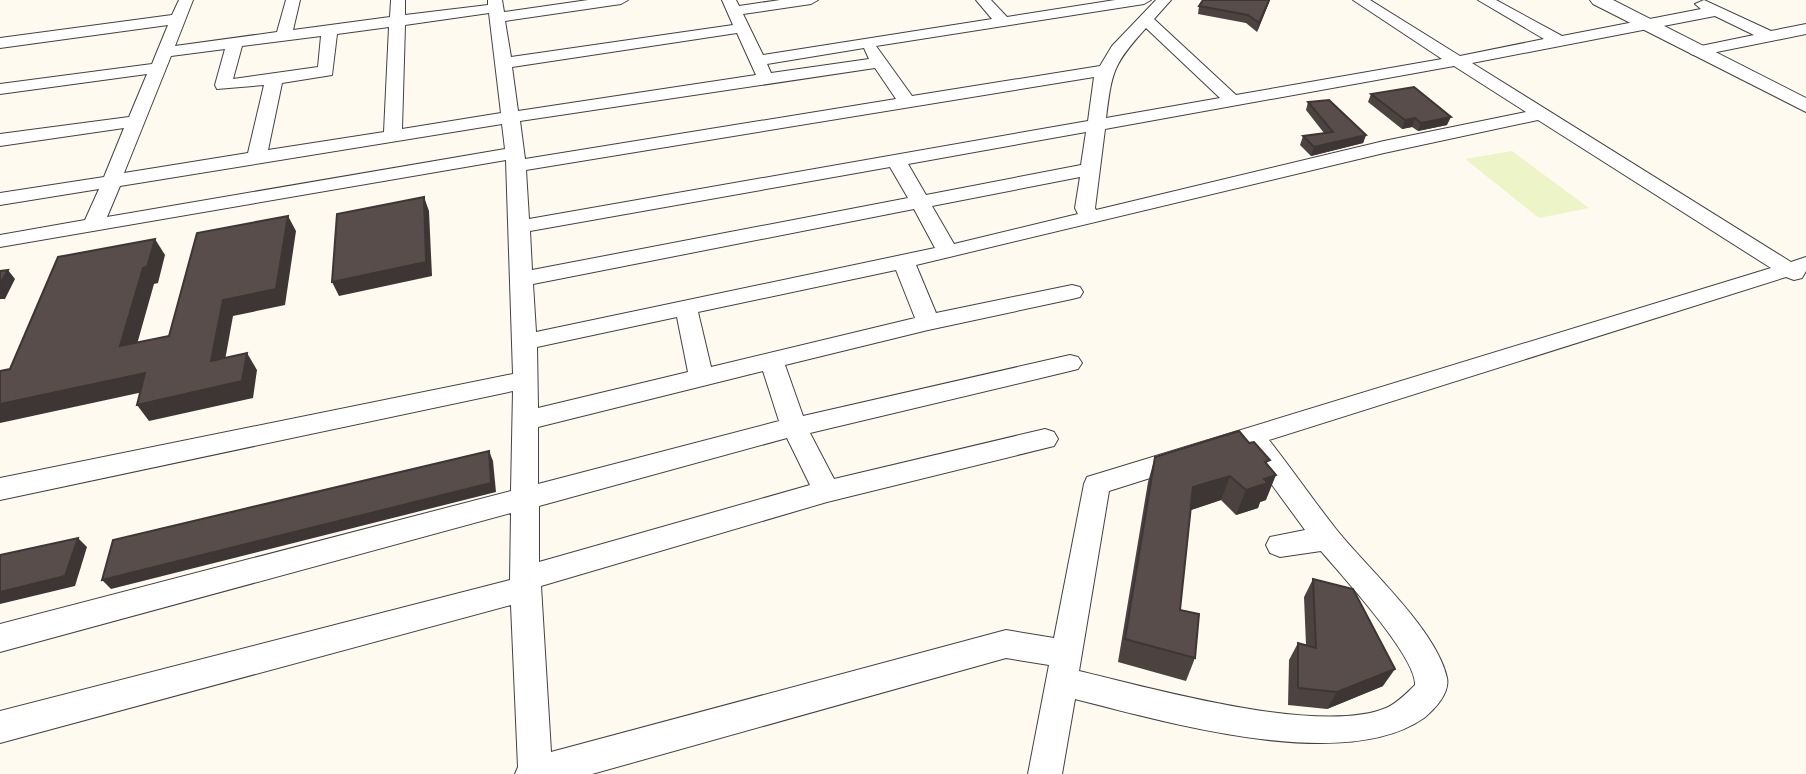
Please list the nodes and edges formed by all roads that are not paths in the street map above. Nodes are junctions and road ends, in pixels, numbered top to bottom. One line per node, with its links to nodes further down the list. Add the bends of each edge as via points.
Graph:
1 (186, 0): 16 (street)
2 (293, 0): 24 (street)
3 (398, 0): 19 (street)
4 (621, 0): 14 (street)
5 (811, 0): 13 (street)
6 (983, 0): 18 (street)
7 (1144, 0): 18 (street)
8 (1164, 0): 17 (street)
9 (1360, 0): 33 (street)
10 (1485, 0): 26 (street)
11 (1599, 0): 20 (street)
12 (1693, 0): 15 (street)
13 (731, 6): 21 (street)
14 (496, 8): 19 (street); 35 (street)
15 (1717, 11): 20 (street); 25 (street)
16 (178, 19): 27 (street); 31 (street)
17 (1146, 19): 36 (street, via 1118,49); 40 (street)
18 (1003, 22): 29 (street)
19 (396, 23): 23 (street); 47 (street)
20 (1647, 25): 26 (street); 30 (street)
21 (742, 28): 32 (street); 35 (street)
22 (1806, 29): 25 (street)
23 (329, 31): 24 (street); 37 (street, via 326,71)
24 (284, 37): 28 (street)
25 (1771, 37): 30 (street)
26 (1559, 41): 33 (street)
27 (0, 43)
28 (235, 43): 31 (street); 37 (street, via 223,85)
29 (867, 43): 32 (street); 34 (street)
30 (1697, 51): 42 (street)
31 (160, 60): 39 (street); 45 (street)
32 (759, 60): 38 (street)
33 (1457, 61): 40 (street); 43 (street)
34 (879, 62): 38 (street); 41 (street)
35 (504, 63): 44 (street)
36 (1106, 70): 41 (street); 46 (street)
37 (274, 79): 49 (street)
38 (765, 79): 44 (street)
39 (0, 89)
40 (1233, 101): 46 (street)
41 (907, 102): 50 (street)
42 (1806, 106)
43 (1541, 114): 56 (street); 62 (street)
44 (511, 117): 47 (street); 50 (street)
45 (137, 121): 48 (street); 53 (street)
46 (1097, 125): 51 (street); 52 (street)
47 (393, 135): 49 (street)
48 (0, 140)
49 (257, 158): 53 (street)
50 (516, 159): 57 (street); 58 (street)
51 (896, 160): 55 (street); 58 (street)
52 (1091, 169): 55 (street); 56 (street, via 1085,208)
53 (112, 181): 54 (street); 57 (street)
54 (0, 199)
55 (921, 202): 60 (street); 63 (street)
56 (1089, 216): 60 (street)
57 (94, 224): 59 (street)
58 (519, 227): 63 (street)
59 (0, 241)
60 (948, 252): 61 (street)
61 (903, 261): 65 (street); 66 (street)
62 (1799, 271): 74 (street)
63 (522, 279): 67 (street)
64 (1072, 292): 66 (street)
65 (686, 307): 67 (street); 70 (street)
66 (928, 322): 68 (street)
67 (525, 342): 71 (street)
68 (771, 360): 70 (street); 73 (street)
69 (1070, 363): 73 (street)
70 (701, 377): 72 (street)
71 (523, 380): 72 (street); 76 (street)
72 (524, 421): 78 (street)
73 (794, 427): 77 (street); 78 (street)
74 (1250, 436): 79 (street); 83 (street, via 1097,484)
75 (1045, 439): 77 (street)
76 (0, 489)
77 (827, 491): 81 (street)
78 (524, 500): 81 (street); 82 (street)
79 (1327, 538): 80 (street); 83 (street, via 1397,623 1431,680 1429,693 1392,722 1325,732 1272,728)
80 (1280, 545)
81 (526, 583): 84 (street); 85 (street)
82 (0, 638)
83 (1064, 668): 85 (street, via 1006,644); 86 (street)
84 (0, 727)
85 (534, 774)
86 (1045, 774)

